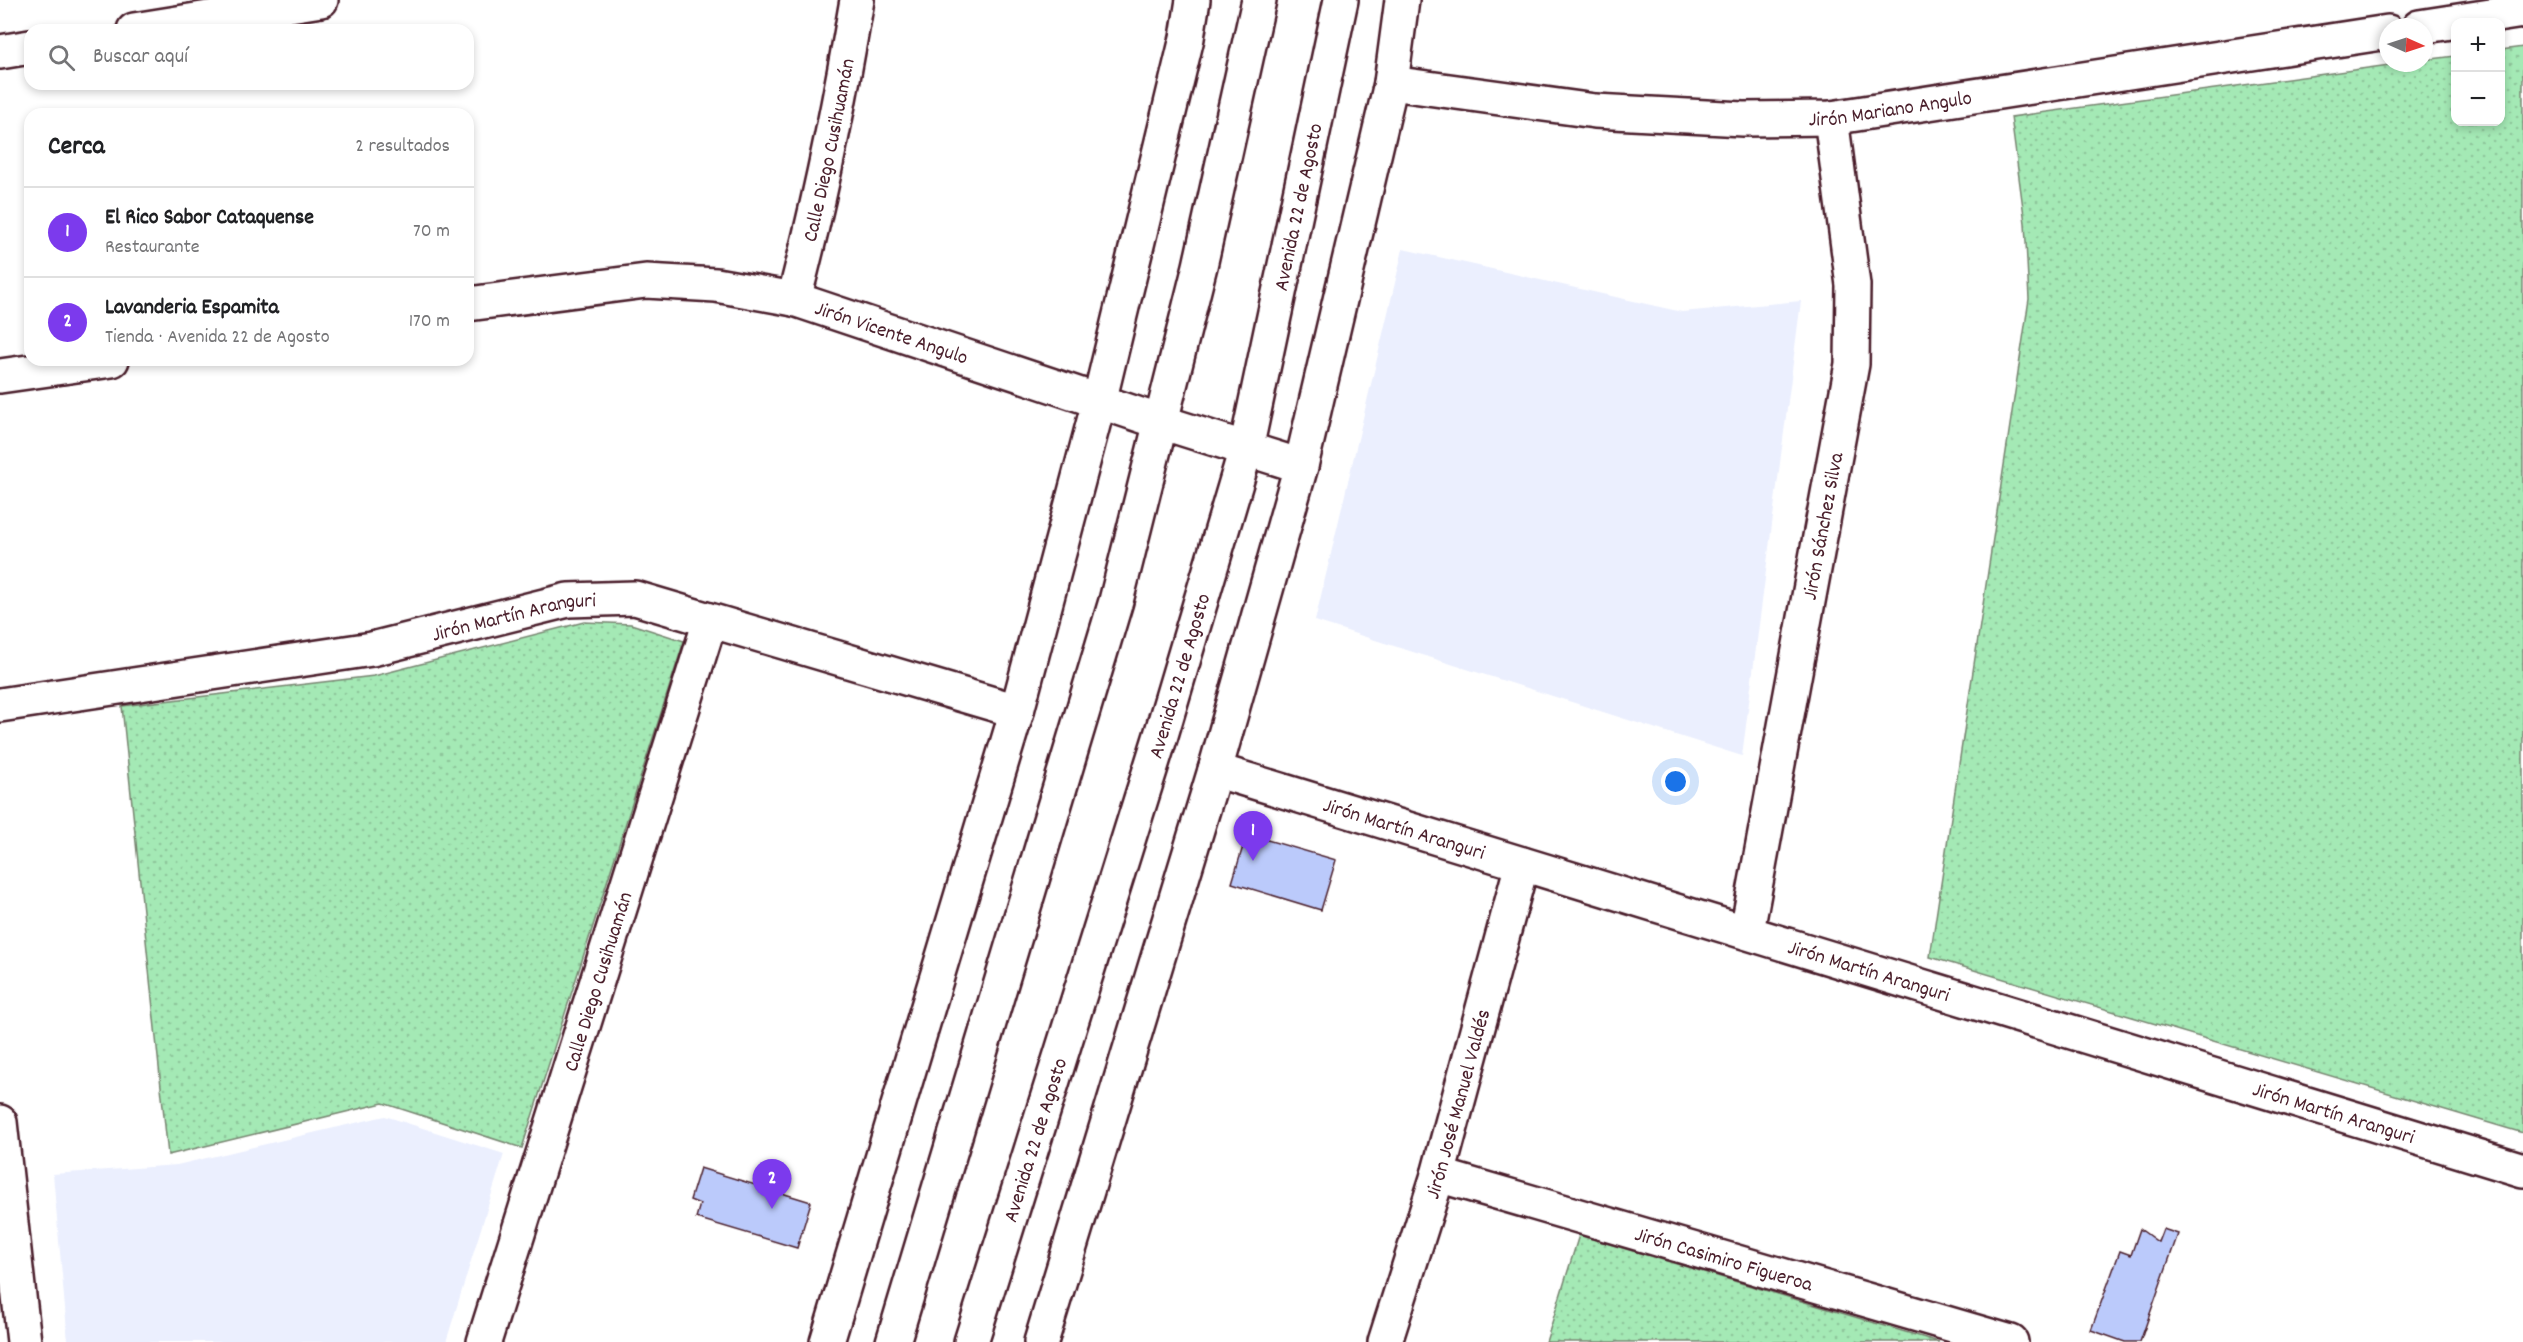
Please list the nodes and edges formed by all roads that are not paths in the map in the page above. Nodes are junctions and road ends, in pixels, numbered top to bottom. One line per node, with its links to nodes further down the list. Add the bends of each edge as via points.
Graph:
1 (316, 0): 2 (street); 9 (street)
2 (321, 0)
3 (857, 0): 14 (street, Calle Diego Cusihuamán, via 843,85)
4 (1193, 0): 18 (street)
5 (1259, 0): 19 (street)
6 (1341, 0): 20 (street, Avenida 22 de Agosto)
7 (1402, 0): 12 (street)
8 (2523, 11): 10 (street)
9 (170, 24)
10 (2433, 25)
11 (2379, 33): 13 (street, Jirón Mariano Angulo)
12 (1391, 83): 13 (street, Jirón Mariano Angulo, via 1595,111 1743,119); 21 (street)
13 (1831, 118): 27 (street, Jirón Sánchez Silva, via 1853,285 1852,364)
14 (794, 299): 15 (street, Jirón Vicente Angulo, via 717,285 646,281); 18 (street, Jirón Vicente Angulo)
15 (474, 303)
16 (70, 366): 17 (street)
17 (0, 376)
18 (1100, 402): 19 (street, Jirón Vicente Angulo); 24 (street)
19 (1161, 422): 20 (street, Jirón Vicente Angulo); 34 (street, via 1116,601)
20 (1246, 449): 21 (street, Jirón Vicente Angulo); 35 (street, Avenida 22 de Agosto)
21 (1301, 466): 25 (street)
22 (710, 621): 23 (street, Jirón Martín Aranguri, via 635,598 568,600 372,649); 24 (street, Jirón Martín Aranguri); 32 (street, Calle Diego Cusihuamán)
23 (0, 705)
24 (1017, 711): 33 (street)
25 (1215, 770): 26 (street, Jirón Martín Aranguri); 36 (street)
26 (1522, 864): 27 (street, Jirón Martín Aranguri); 30 (street, Jirón José Manuel Valdés)
27 (1747, 931): 29 (street, Jirón Martín Aranguri)
28 (0, 1122): 31 (street)
29 (2523, 1170)
30 (1438, 1176): 37 (street, Jirón José Manuel Valdés); 38 (street, Jirón Casimiro Figueroa)
31 (16, 1340)
32 (484, 1342)
33 (827, 1342)
34 (893, 1342)
35 (971, 1342)
36 (1041, 1342)
37 (1385, 1342)
38 (2011, 1342)

